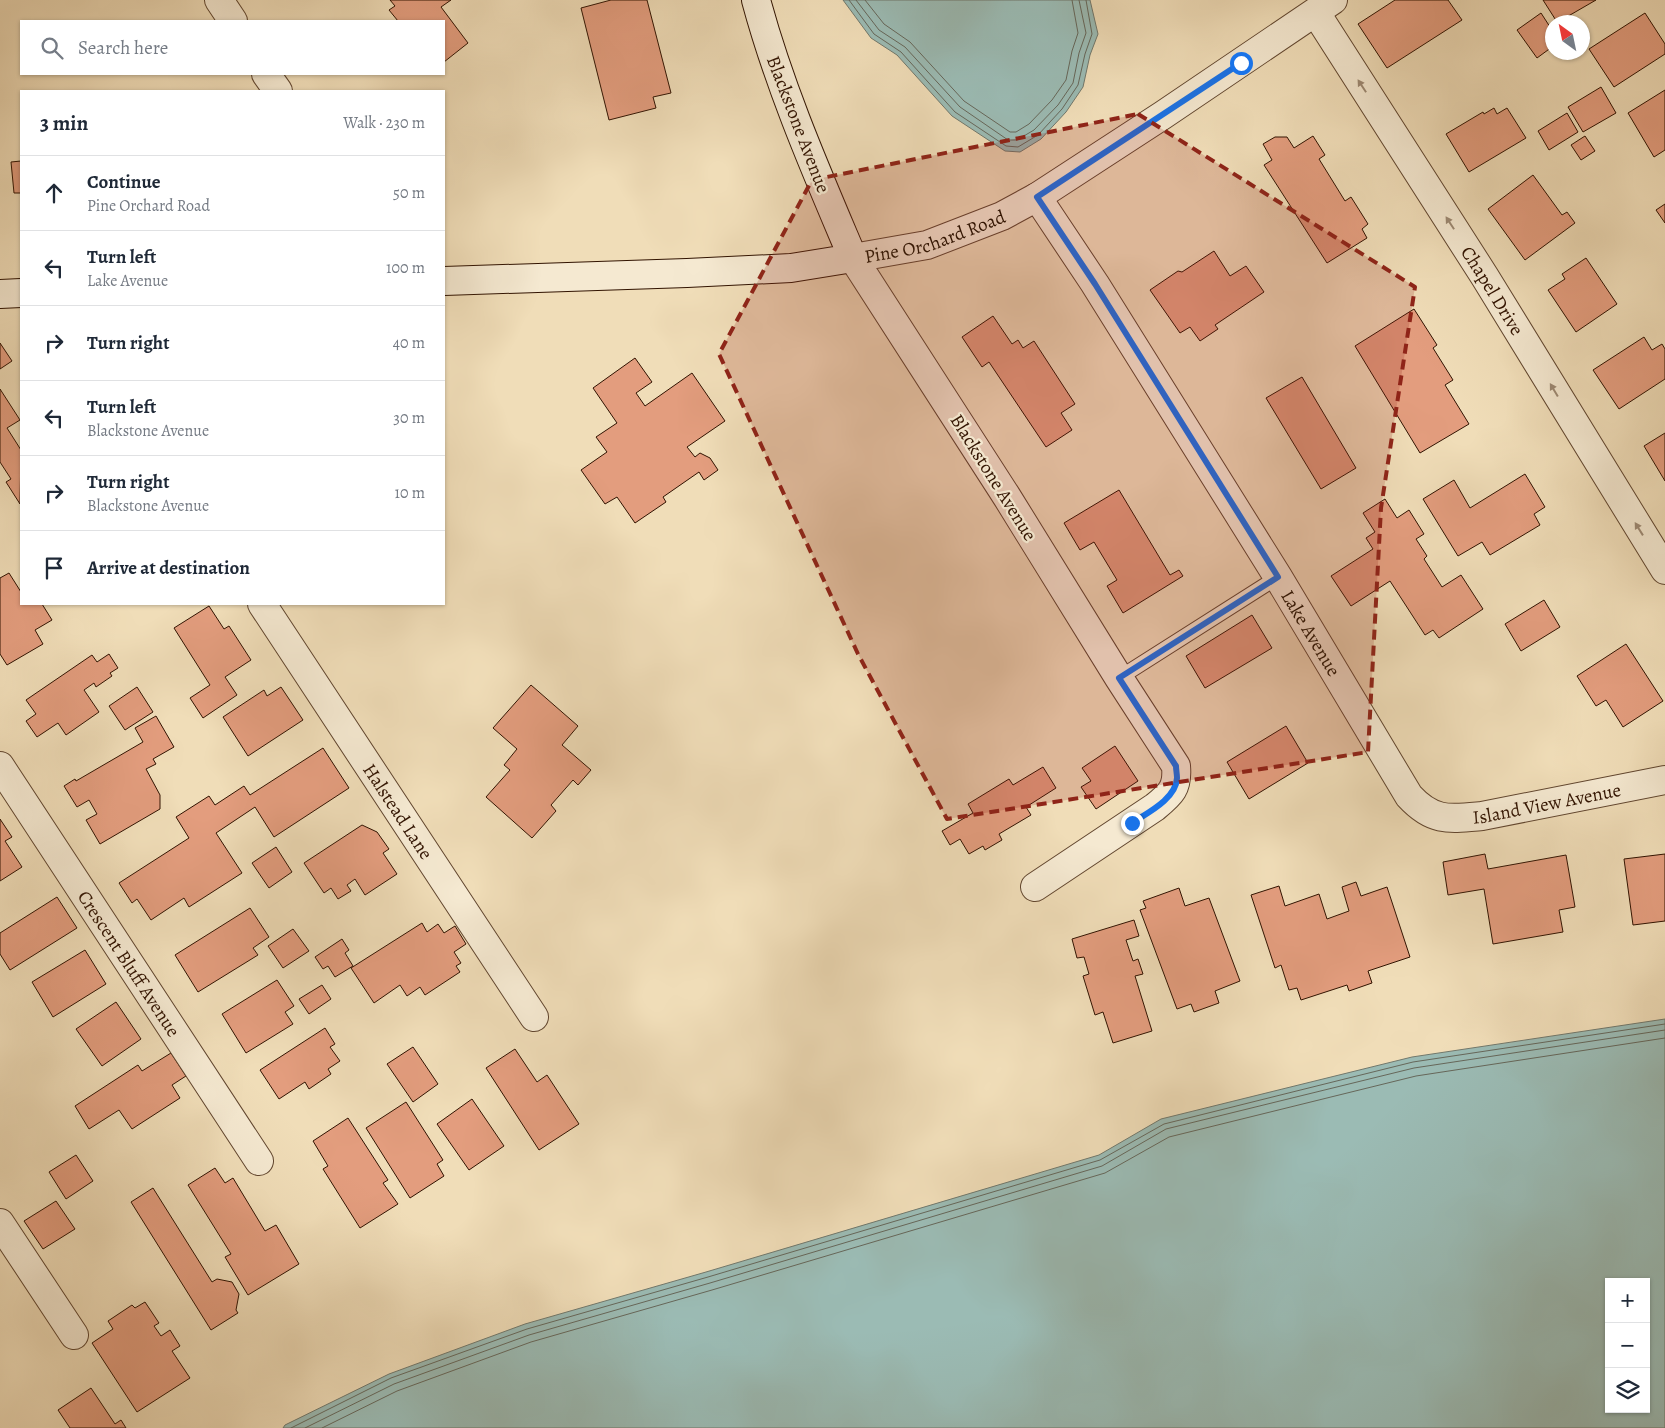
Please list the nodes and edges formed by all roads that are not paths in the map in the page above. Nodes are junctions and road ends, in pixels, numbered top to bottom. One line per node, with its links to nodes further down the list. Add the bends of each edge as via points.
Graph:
1 (219, 0): 4 (street)
2 (756, 0): 8 (street, Blackstone Avenue, via 787,96)
3 (1324, 6): 7 (street, Pine Orchard Road); 12 (street, Chapel Drive, one-way to 3)
4 (232, 20)
5 (267, 75): 6 (street)
6 (277, 90)
7 (1037, 197): 8 (street, Pine Orchard Road, via 1002,216 927,245); 13 (street, Lake Avenue)
8 (854, 258): 9 (street, Pine Orchard Road, via 791,268 687,274); 15 (street, Blackstone Avenue)
9 (445, 281)
10 (20, 293): 11 (street)
11 (0, 294)
12 (1665, 570)
13 (1278, 577): 15 (lane); 18 (street, Lake Avenue, via 1409,796)
14 (263, 605): 20 (street, Halstead Lane)
15 (1119, 678): 19 (street, Blackstone Avenue, via 1176,766 1177,780 1170,794 1155,808)
16 (0, 766): 21 (street, Crescent Bluff Avenue)
17 (1665, 780): 18 (street, Island View Avenue, via 1482,816 1456,819)
18 (1428, 813)
19 (1034, 887)
20 (534, 1017)
21 (259, 1162)
22 (0, 1223): 23 (street)
23 (74, 1335)

